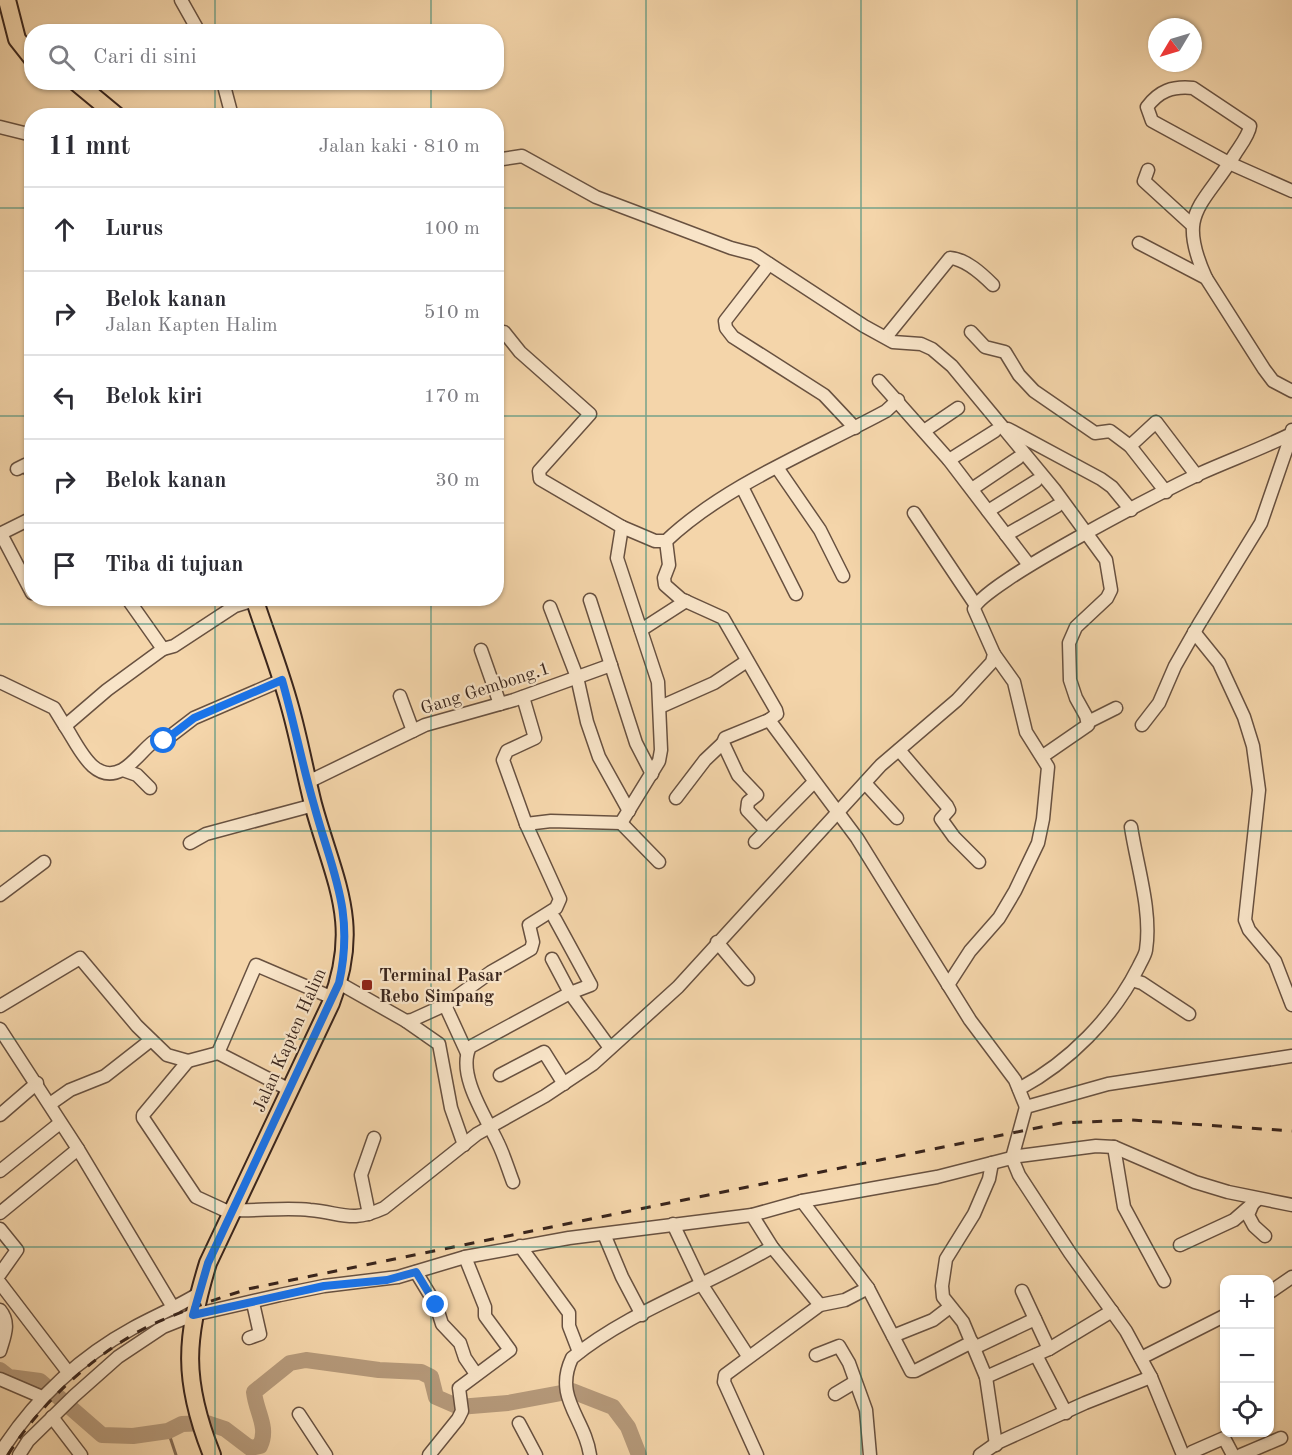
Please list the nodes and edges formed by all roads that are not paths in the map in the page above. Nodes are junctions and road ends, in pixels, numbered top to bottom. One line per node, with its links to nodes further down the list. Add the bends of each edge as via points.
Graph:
1 (7, 0): 4 (main road, via 17,39)
2 (181, 0): 3 (street)
3 (194, 24)
4 (24, 48)
5 (86, 90): 7 (main road)
6 (225, 90): 8 (street)
7 (107, 108)
8 (230, 108)
9 (0, 126): 10 (street)
10 (24, 133)
11 (504, 159): 17 (street, via 522,156 596,197 754,254)
12 (1229, 163): 12 (street, via 1152,121 1147,107 1156,94 1192,88 1248,123 1250,129); 14 (street); 15 (street)
13 (1148, 170): 15 (street, via 1144,181)
14 (1292, 191)
15 (1191, 224): 18 (street)
16 (1138, 243): 18 (street)
17 (769, 264): 22 (street); 27 (street, via 736,304 725,321 726,328 747,346 824,395)
18 (1206, 278): 24 (street, via 1273,381)
19 (993, 285): 22 (street, via 979,272 950,258)
20 (504, 332): 47 (street, via 520,352 590,414 539,471 540,479)
21 (971, 332): 31 (street, via 985,346 1005,352 1034,391 1095,433 1110,432)
22 (886, 337): 28 (street, via 893,342 932,349 951,366)
23 (879, 381): 25 (street)
24 (1292, 391)
25 (898, 400): 27 (street); 29 (street)
26 (958, 408): 29 (street)
27 (855, 428): 36 (street)
28 (998, 428): 33 (street); 43 (street, via 1101,479); 49 (street, via 1054,489)
29 (924, 431): 33 (street)
30 (1292, 432): 37 (street); 64 (street, via 1261,523)
31 (1130, 446): 37 (street, via 1156,422); 41 (street)
32 (1018, 458): 40 (street)
33 (949, 460): 40 (street)
34 (24, 466): 35 (street)
35 (17, 469)
36 (778, 469): 39 (street); 53 (street, via 820,530)
37 (1197, 476): 41 (street)
38 (1036, 481): 44 (street)
39 (742, 487): 51 (street, via 690,518); 55 (street)
40 (972, 489): 44 (street)
41 (1166, 492): 43 (street)
42 (1057, 506): 50 (street)
43 (1131, 510): 49 (street)
44 (988, 511): 50 (street)
45 (914, 513): 58 (street)
46 (24, 522): 48 (street)
47 (622, 527): 51 (street, via 655,541); 63 (street, via 617,558)
48 (1, 534): 54 (street)
49 (1086, 534): 52 (street); 79 (street, via 1106,560 1111,590 1076,627 1069,643 1070,680)
50 (1006, 535): 52 (street)
51 (666, 541): 57 (street, via 669,565 664,582)
52 (1029, 565): 58 (street)
53 (843, 576)
54 (24, 577)
55 (796, 594)
56 (590, 600): 69 (street)
57 (686, 601): 63 (street); 68 (street, via 723,618)
58 (975, 604): 67 (street)
59 (133, 606): 65 (street)
60 (235, 606): 65 (street, via 174,646)
61 (256, 606): 71 (main road, Jalan Kapten Halim)
62 (550, 607): 70 (street)
63 (641, 630): 76 (street, via 658,682)
64 (1194, 632): 80 (street, via 1158,703); 117 (street, via 1219,663 1253,746 1259,790 1245,920 1275,961)
65 (163, 649): 81 (street)
66 (481, 650): 75 (street)
67 (994, 654): 84 (street, via 992,662 957,700); 85 (street, via 1014,682 1026,732)
68 (747, 661): 76 (street, via 714,683); 78 (street, via 776,710 777,714)
69 (610, 665): 70 (street, Gang Gembong.1); 87 (street, via 636,743)
70 (577, 677): 74 (street, Gang Gembong.1); 95 (street, via 599,757)
71 (282, 680): 86 (street, via 194,718 164,741 153,742); 88 (main road, Jalan Kapten Halim)
72 (0, 682): 81 (street, via 54,708)
73 (400, 696): 82 (street)
74 (522, 697): 75 (street, Gang Gembong.1); 98 (street, via 535,738 507,751 503,760)
75 (500, 704): 82 (street, Gang Gembong.1)
76 (660, 707): 87 (street, via 661,750)
77 (1116, 708): 79 (street)
78 (769, 720): 83 (street, via 725,738); 89 (street)
79 (1088, 722): 85 (street, via 1084,729)
80 (1142, 725)
81 (65, 726): 86 (street, via 94,769 103,774)
82 (413, 731): 88 (street, Gang Gembong.1)
83 (723, 743): 92 (street); 100 (street, via 738,775 757,795 748,802 747,810)
84 (899, 750): 90 (street); 105 (street, via 950,810 941,819)
85 (1043, 756): 112 (street, via 1048,774 1038,843 999,918)
86 (123, 770): 91 (street, via 137,775)
87 (652, 774): 95 (street)
88 (309, 782): 93 (main road, Jalan Kapten Halim)
89 (814, 782): 94 (street); 100 (street)
90 (865, 783): 94 (street); 96 (street)
91 (150, 788)
92 (676, 798)
93 (314, 805): 102 (street, via 206,834); 113 (main road, Jalan Kapten Halim, via 338,879 345,920 344,961)
94 (837, 811): 108 (street); 112 (street)
95 (629, 812): 97 (street)
96 (897, 818)
97 (621, 823): 98 (street); 104 (street)
98 (526, 824): 116 (street, via 560,903 529,925 533,942 528,952 491,972)
99 (1131, 827): 111 (street, via 1146,936 1146,952)
100 (766, 830): 101 (street)
101 (756, 842)
102 (190, 843)
103 (44, 862): 106 (street)
104 (659, 862)
105 (979, 862)
106 (0, 895)
107 (555, 919): 114 (street, via 591,985)
108 (717, 942): 110 (street); 122 (street, via 678,987)
109 (552, 959): 114 (street)
110 (748, 979)
111 (1132, 980): 118 (street); 130 (street, via 1093,1032 1061,1062)
112 (948, 985): 130 (street)
113 (336, 991): 119 (street); 123 (street, via 256,964); 131 (main road, Jalan Kapten Halim)
114 (570, 993): 122 (street); 124 (street, via 470,1047)
115 (1, 1004): 121 (street, via 80,958)
116 (445, 1005): 119 (street); 124 (street)
117 (1292, 1005)
118 (1189, 1014)
119 (406, 1021): 138 (street, via 439,1044 450,1108)
120 (0, 1029): 128 (street)
121 (151, 1040): 126 (street, via 167,1054); 132 (street, via 105,1076 70,1090)
122 (609, 1048): 129 (street)
123 (218, 1053): 126 (street); 131 (street)
124 (467, 1053): 136 (street, via 471,1083)
125 (1292, 1056): 133 (street, via 1108,1084)
126 (188, 1061): 148 (street, via 143,1118 196,1197)
127 (500, 1075): 129 (street, via 544,1052)
128 (37, 1083): 132 (street); 134 (street)
129 (564, 1084): 136 (street)
130 (1019, 1089): 133 (street)
131 (290, 1090): 148 (main road, Jalan Kapten Halim)
132 (50, 1104): 135 (street)
133 (1026, 1107): 141 (street)
134 (0, 1115)
135 (60, 1123): 140 (street); 143 (street)
136 (489, 1126): 138 (street); 144 (street)
137 (374, 1138): 150 (street, via 361,1174)
138 (464, 1145): 150 (street, via 384,1208)
139 (1114, 1147): 141 (street); 145 (street, via 1195,1182); 163 (street, via 1124,1207)
140 (78, 1149): 149 (street); 173 (street)
141 (1012, 1158): 142 (street); 175 (street, via 1019,1175)
142 (992, 1163): 146 (street); 172 (street, via 974,1214 944,1265 943,1297)
143 (0, 1171)
144 (513, 1182)
145 (1255, 1201): 147 (street); 155 (street, via 1248,1215); 156 (street, via 1234,1220)
146 (802, 1202): 151 (street); 166 (street)
147 (1292, 1204)
148 (234, 1212): 150 (street, via 310,1210 345,1218); 169 (main road, Jalan Kapten Halim, via 208,1263)
149 (0, 1213)
150 (369, 1215)
151 (752, 1215): 152 (street); 158 (street)
152 (673, 1224): 154 (street); 165 (street)
153 (0, 1229): 161 (street, via 17,1251)
154 (604, 1233): 157 (street); 177 (street)
155 (1265, 1236)
156 (1180, 1245)
157 (520, 1246): 159 (street); 185 (street, via 569,1313 569,1326)
158 (772, 1247): 165 (street); 171 (street)
159 (465, 1257): 160 (street); 191 (street, via 485,1316 510,1350)
160 (416, 1272): 170 (street, via 387,1280 324,1286); 191 (street, via 436,1305 442,1324 460,1342)
161 (0, 1274)
162 (1292, 1277): 167 (street)
163 (1164, 1281)
164 (0, 1283): 190 (street)
165 (702, 1285): 177 (street); 187 (street)
166 (868, 1288): 171 (street, via 845,1300); 180 (street)
167 (1274, 1289)
168 (1022, 1291): 179 (street)
169 (198, 1294): 173 (street); 176 (main road, Jalan Kapten Halim)
170 (253, 1303): 176 (street); 181 (street, via 260,1334)
171 (820, 1305): 187 (street)
172 (950, 1306): 180 (street, via 933,1320); 182 (street, via 959,1315)
173 (174, 1309): 190 (street, via 125,1333)
174 (0, 1310): 184 (street, via 7,1328)
175 (1112, 1311): 183 (street); 189 (street)
176 (193, 1315): 200 (street, via 141,1341); 209 (main road, Jalan Kapten Halim, via 188,1358 197,1412)
177 (642, 1315): 185 (street)
178 (1220, 1318): 189 (street)
179 (1035, 1319): 182 (street); 183 (street)
180 (893, 1336): 182 (street, via 909,1368 915,1371)
181 (249, 1338)
182 (973, 1345): 192 (street)
183 (1049, 1349): 188 (street)
184 (0, 1352)
185 (579, 1352): 212 (street, via 567,1367 566,1390)
186 (816, 1355): 195 (street, via 839,1346)
187 (748, 1356): 213 (street, via 725,1375 724,1382)
188 (1036, 1356): 192 (street); 198 (street)
189 (1141, 1358): 193 (street)
190 (68, 1372): 196 (street)
191 (476, 1374): 205 (street, via 459,1388 462,1411)
192 (986, 1377): 203 (street)
193 (1151, 1377): 198 (street); 206 (street)
194 (0, 1379): 196 (street)
195 (855, 1382): 197 (street); 214 (street, via 866,1410)
196 (44, 1394): 204 (street)
197 (835, 1394)
198 (1066, 1413): 203 (street)
199 (299, 1414): 210 (street)
200 (52, 1417): 207 (street); 208 (street)
201 (519, 1423): 211 (street)
202 (1281, 1438): 217 (street)
203 (996, 1445): 215 (street)
204 (0, 1453)
205 (434, 1453)
206 (1188, 1454): 216 (street, via 1224,1438)
207 (19, 1455)
208 (81, 1455)
209 (212, 1455)
210 (326, 1455)
211 (536, 1455)
212 (590, 1455)
213 (757, 1455)
214 (870, 1455)
215 (980, 1455)
216 (1233, 1455)
217 (1241, 1455)

